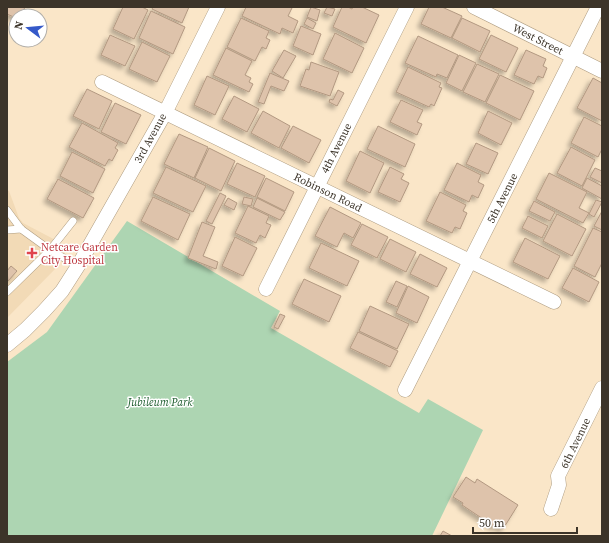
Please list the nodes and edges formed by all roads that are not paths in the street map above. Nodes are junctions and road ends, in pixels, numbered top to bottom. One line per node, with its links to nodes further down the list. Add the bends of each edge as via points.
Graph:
1 (218, 7): 8 (street, 3rd Avenue)
2 (407, 7): 9 (street, 4th Avenue)
3 (474, 7): 5 (street, West Street)
4 (598, 7): 5 (street, 5th Avenue)
5 (573, 57): 6 (street, West Street); 15 (street, 5th Avenue)
6 (602, 71)
7 (102, 82): 8 (street, Robinson Road)
8 (165, 113): 9 (street, Robinson Road); 16 (street, 3rd Avenue)
9 (317, 187): 15 (street, Robinson Road); 17 (street, 4th Avenue)
10 (7, 210): 12 (lane)
11 (73, 221): 14 (lane)
12 (21, 228): 13 (lane); 14 (lane)
13 (7, 230)
14 (50, 250): 16 (lane); 18 (lane)
15 (470, 261): 19 (street, Robinson Road); 22 (street, 5th Avenue)
16 (78, 266): 20 (street, 3rd Avenue, via 62,291)
17 (266, 289)
18 (7, 292)
19 (554, 302)
20 (7, 345)
21 (602, 388): 23 (street, 6th Avenue, via 558,476 559,485)
22 (405, 390)
23 (551, 509)

